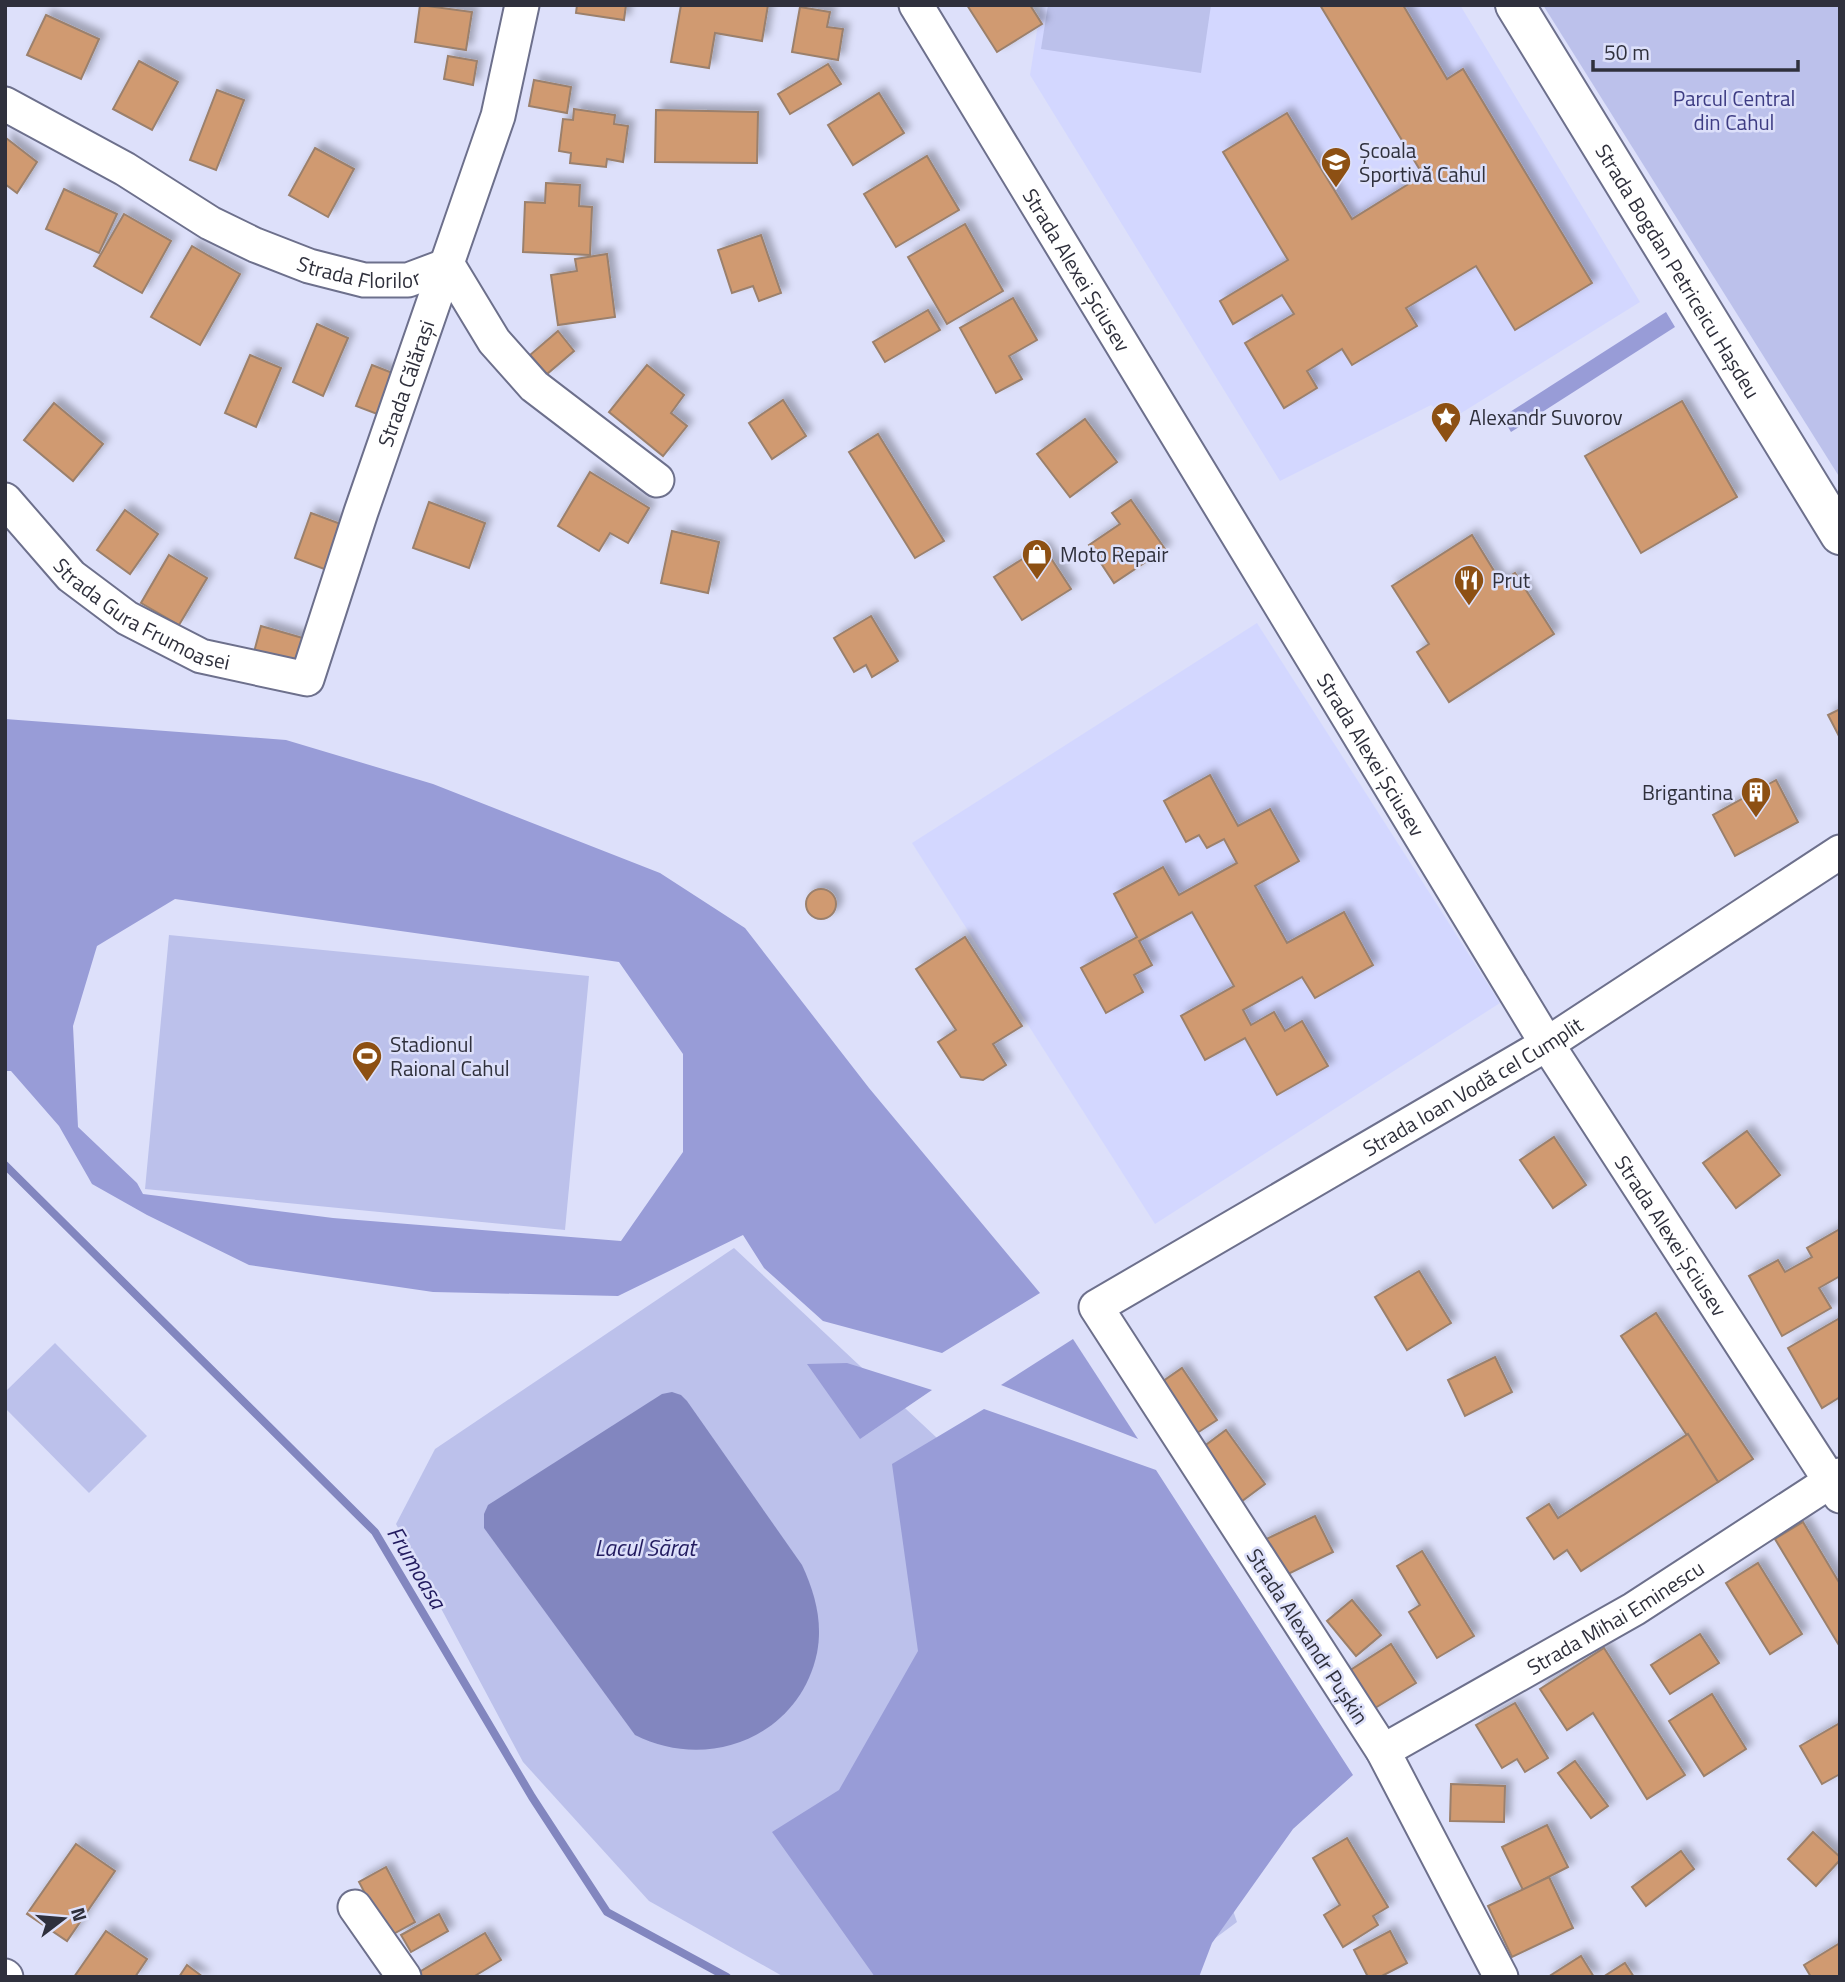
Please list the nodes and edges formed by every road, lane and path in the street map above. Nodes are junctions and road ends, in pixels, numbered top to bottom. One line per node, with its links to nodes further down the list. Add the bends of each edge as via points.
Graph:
1 (522, 5): 5 (street, Strada Călărași, via 498,116)
2 (916, 5): 11 (street, Strada Alexei Șciusev)
3 (1515, 5): 8 (main road, Strada Bogdan Petriceicu Hașdeu)
4 (5, 104): 5 (street, Strada Florilor, via 125,169 210,223 309,267 364,280 408,280)
5 (447, 265): 6 (street, Strada Florilor, via 494,341 534,386); 9 (street, Strada Călărași)
6 (657, 480)
7 (5, 500): 9 (street, Strada Gura Frumoasei, via 71,576 127,618 201,656)
8 (1840, 535)
9 (307, 678)
10 (1840, 852): 11 (street, Strada Ioan Vodă cel Cumplit)
11 (1547, 1045): 12 (street, Strada Ioan Vodă cel Cumplit); 13 (street, Strada Alexei Șciusev)
12 (1096, 1307): 14 (street, Strada Alexandr Pușkin)
13 (1837, 1484): 14 (street, Strada Mihai Eminescu, via 1634,1609)
14 (1383, 1751): 17 (street, Strada Alexandr Pușkin)
15 (355, 1907): 16 (street)
16 (404, 1977)
17 (1501, 1977)

